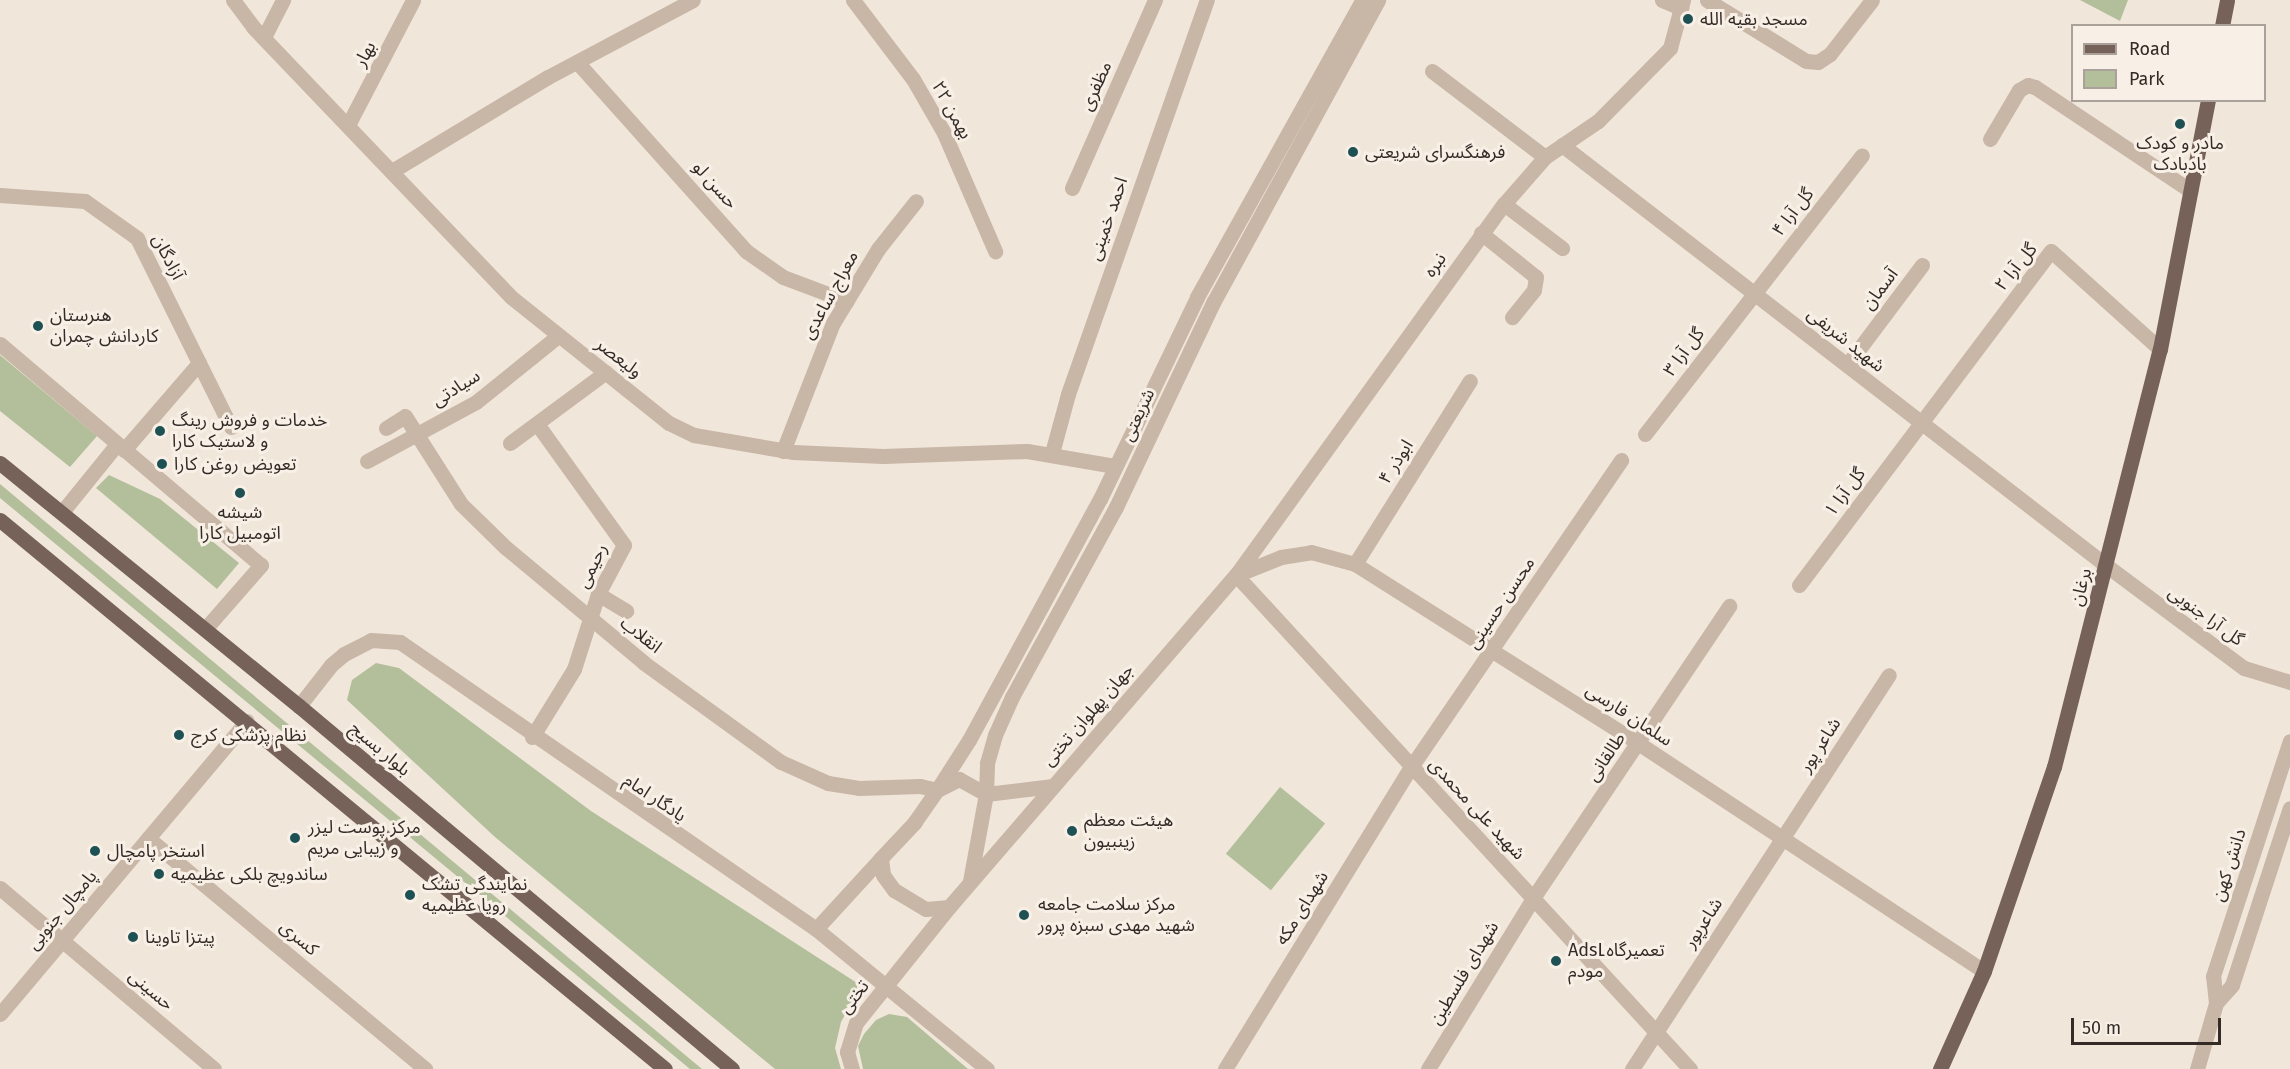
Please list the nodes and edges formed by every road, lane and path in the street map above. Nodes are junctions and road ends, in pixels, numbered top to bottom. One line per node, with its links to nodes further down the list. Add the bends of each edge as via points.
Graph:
1 (233, 0): 16 (street, ولیعصر)
2 (283, 0): 16 (street)
3 (414, 0): 20 (street, بهار)
4 (693, 0): 17 (street)
5 (853, 0): 33 (street, ۲۲ بهمن, via 913,79 945,133)
6 (1155, 0): 26 (street, مظفری)
7 (1207, 0): 54 (street, احمد خمینی, via 1068,394)
8 (1362, 0): 58 (street, شریعتی, via 1197,297)
9 (1378, 0): 81 (street, شریعتی, via 1214,301 1116,507 1012,697 987,764)
10 (1662, 0): 14 (street)
11 (1707, 0): 12 (street, via 1806,61 1818,62 1830,54)
12 (1872, 0)
13 (2227, 0): 15 (main road)
14 (1682, 4): 22 (street, نبره, via 1670,48 1598,121)
15 (2222, 24)
16 (264, 37): 20 (street, ولیعصر)
17 (577, 62): 25 (street); 36 (street, حسن لو, via 746,251 783,277)
18 (1432, 71): 24 (street)
19 (2208, 102): 27 (main road, برغان)
20 (348, 125): 25 (street, ولیعصر)
21 (1990, 139): 27 (street, via 2019,90 2028,85)
22 (1562, 145): 24 (street, نبره); 35 (street, شهید شریفی)
23 (1862, 155): 35 (street, گل آرا ۴)
24 (1545, 157): 30 (street, نبره)
25 (392, 171): 38 (street, ولیعصر, via 510,297)
26 (1072, 188)
27 (2192, 191): 40 (main road, برغان)
28 (0, 195): 41 (street, آزادگان, via 85,201 137,238)
29 (916, 201): 36 (street, معراج ساعدی, via 878,249)
30 (1504, 204): 31 (street, نبره); 32 (street)
31 (1480, 233): 37 (street, via 1536,277 1534,290); 63 (street, نبره)
32 (1562, 248)
33 (995, 252)
34 (1922, 265): 42 (street, آسمان)
35 (1754, 293): 42 (street, شهید شریفی); 49 (street, گل آرا ۳)
36 (847, 301): 53 (street, معراج ساعدی, via 833,323)
37 (1512, 316)
38 (558, 336): 43 (street, ولیعصر); 50 (street, سیادتی, via 476,402)
39 (0, 344): 52 (street)
40 (2160, 349): 46 (street, گل آرا ۲, via 2051,250); 62 (main road, برغان)
41 (199, 363): 47 (street, آزادگان); 52 (street)
42 (1847, 365): 46 (street, شهید شریفی)
43 (606, 372): 45 (street); 53 (street, ولیعصر, via 669,423 694,435)
44 (1470, 381): 61 (street, ابوذر ۴)
45 (537, 423): 51 (street); 65 (street, رحیمی, via 624,545)
46 (1921, 423): 62 (street, شهید شریفی); 64 (street, گل آرا ۱)
47 (231, 427)
48 (386, 428): 50 (street, انقلاب, via 405,416)
49 (1646, 434)
50 (415, 435): 56 (street, سیادتی); 68 (street, انقلاب, via 461,504)
51 (510, 443)
52 (121, 447): 59 (street); 69 (street, via 261,565)
53 (783, 451): 54 (street, ولیعصر, via 884,456 934,452)
54 (1052, 453): 58 (street, ولیعصر)
55 (1621, 460): 70 (street, محسن حسینی)
56 (367, 461)
57 (0, 463): 59 (main road, بلوار بسیج)
58 (1115, 466): 80 (street, شریعتی, via 969,740)
59 (62, 512): 69 (main road, بلوار بسیج)
60 (0, 520): 74 (main road)
61 (1354, 564): 63 (street, سلمان فارسی, via 1311,552 1281,557); 70 (street, سلمان فارسی)
62 (2107, 566): 72 (street, گل آرا جنوبی, via 2244,668); 92 (main road, برغان, via 2054,767)
63 (1236, 575): 78 (street, شهید علی محمدی); 79 (street, جهان پهلوان تختی)
64 (1800, 585)
65 (598, 594): 67 (street); 68 (street, رحیمی)
66 (1729, 606): 77 (street, طالقانی)
67 (626, 611)
68 (590, 621): 75 (street, رحیمی, via 574,669); 80 (street, انقلاب, via 799,773 859,788 920,786)
69 (205, 629): 73 (main road, بلوار بسیج)
70 (1493, 651): 77 (street, سلمان فارسی); 78 (street, محسن حسینی)
71 (1889, 675): 83 (street, شاعر پور)
72 (2290, 682)
73 (299, 706): 75 (street, یادگار امام, via 344,654 371,640 384,639 417,651); 100 (main road, بلوار بسیج)
74 (247, 721): 84 (street, پامچال جنوبی); 99 (main road)
75 (532, 737): 90 (street, یادگار امام)
76 (2290, 741): 94 (street, دانش کهن, via 2214,976)
77 (1638, 743): 83 (street, سلمان فارسی); 88 (street, طالقانی)
78 (1412, 767): 88 (street, شهید علی محمدی); 103 (street, شهدای مکه)
79 (1053, 786): 81 (street); 86 (street, جهان پهلوان تختی)
80 (937, 790): 81 (street, via 959,779); 85 (street, شریعتی, via 915,822)
81 (986, 794): 86 (street, شریعتی)
82 (2290, 808): 94 (street, دانش کهن, via 2232,985)
83 (1783, 837): 92 (street, سلمان فارسی); 96 (street, شاعرپور)
84 (148, 838): 91 (street, پامچال جنوبی); 98 (street, کسری)
85 (880, 858): 89 (street, via 883,875 894,890 926,909); 90 (street, شریعتی)
86 (970, 881): 89 (street, جهان پهلوان تختی)
87 (0, 888): 91 (street, حسینی)
88 (1533, 898): 96 (street, شهید علی محمدی); 104 (street, شهدای فلسطین)
89 (949, 907): 93 (street)
90 (816, 929): 93 (street, یادگار امام)
91 (62, 940): 95 (street, پامچال جنوبی); 97 (street, حسینی)
92 (1984, 971): 107 (main road, برغان)
93 (888, 985): 101 (street, تختی, via 850,1036 847,1052); 102 (street, یادگار امام)
94 (2216, 1003): 108 (street, دانش کهن)
95 (0, 1014)
96 (1655, 1030): 105 (street, شاعرپور); 106 (street, شهید علی محمدی)
97 (214, 1069)
98 (425, 1069)
99 (665, 1069)
100 (732, 1069)
101 (852, 1069)
102 (987, 1069)
103 (1225, 1069)
104 (1428, 1069)
105 (1632, 1069)
106 (1690, 1069)
107 (1940, 1069)
108 (2197, 1069)

